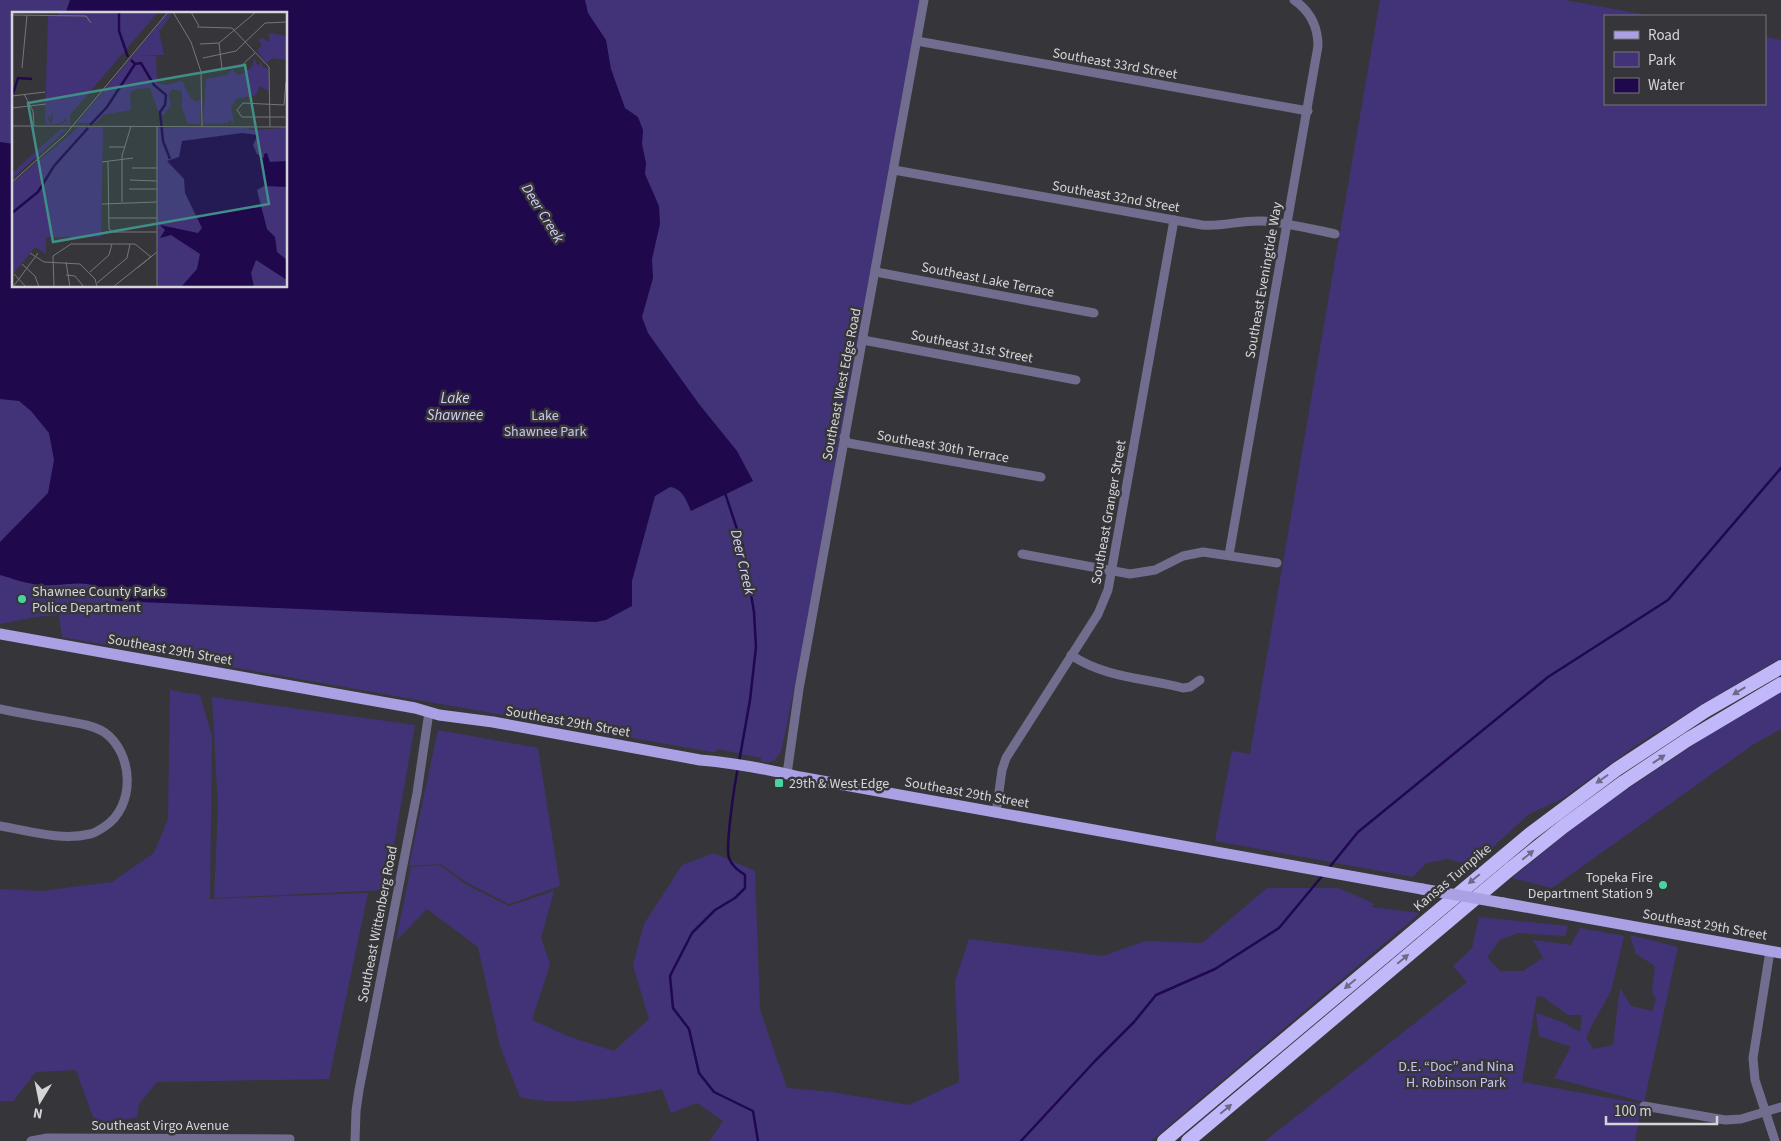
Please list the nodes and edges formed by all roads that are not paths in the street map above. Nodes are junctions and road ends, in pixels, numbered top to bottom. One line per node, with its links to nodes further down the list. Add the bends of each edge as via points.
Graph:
1 (924, 0): 3 (street, Southeast West Edge Road)
2 (1294, 0): 4 (street, Southeast Eveningtide Way, via 1307,11 1318,41)
3 (917, 42): 4 (street, Southeast 33rd Street); 5 (street, Southeast West Edge Road)
4 (1308, 111): 7 (street, Southeast Eveningtide Way)
5 (894, 170): 6 (street, Southeast 32nd Street); 9 (street, Southeast West Edge Road)
6 (1174, 220): 7 (street, Southeast 32nd Street, via 1211,225 1247,221); 18 (street, Southeast Granger Street)
7 (1287, 225): 8 (street, Southeast 32nd Street); 16 (street, Southeast Eveningtide Way)
8 (1334, 234)
9 (876, 272): 10 (street, Southeast Lake Terrace); 11 (street, Southeast West Edge Road)
10 (1094, 313)
11 (863, 340): 12 (street, Southeast 31st Street); 13 (street, Southeast West Edge Road)
12 (1076, 380)
13 (844, 437): 14 (street, Southeast 30th Terrace, via 848,444); 26 (street, Southeast West Edge Road)
14 (1041, 477)
15 (1022, 554): 18 (street)
16 (1229, 555): 17 (street); 18 (street, via 1193,553 1144,572)
17 (1277, 563)
18 (1112, 571): 20 (street, Southeast Granger Street, via 1098,614)
19 (0, 634): 25 (main road, Southeast 29th Street)
20 (1071, 656): 22 (street, via 1112,674 1183,688); 27 (street, Southeast Granger Street, via 1006,758)
21 (1781, 667): 37 (highway, Kansas Turnpike, one-way to 37, via 1625,763 1530,834)
22 (1200, 680)
23 (1781, 684): 38 (highway, one-way to 23, via 1564,826 1687,740)
24 (0, 709): 28 (street, via 85,725 104,732 122,754 127,781 121,809 109,824 93,834 68,838)
25 (429, 712): 26 (main road, Southeast 29th Street); 36 (street, Southeast Wittenberg Road, via 417,792 359,1090)
26 (787, 774): 27 (main road, Southeast 29th Street)
27 (996, 813): 29 (main road, Southeast 29th Street, bridge)
28 (0, 826)
29 (1776, 952): 32 (street, via 1753,1058 1755,1080)
30 (1644, 1106): 32 (street, via 1725,1120)
31 (1781, 1107): 32 (street)
32 (1765, 1112): 39 (street)
33 (290, 1139): 34 (street, Southeast Virgo Avenue)
34 (189, 1140): 35 (street, Southeast Virgo Avenue, via 47,1138)
35 (31, 1141)
36 (355, 1141)
37 (1164, 1141)
38 (1188, 1141)
39 (1774, 1141)

